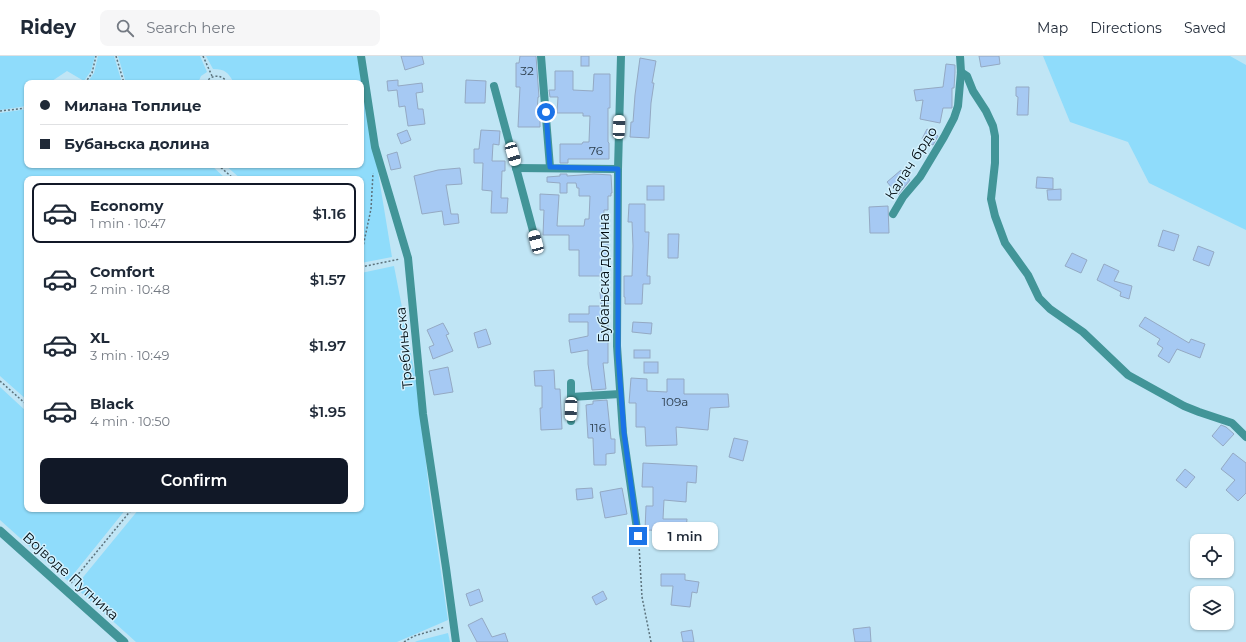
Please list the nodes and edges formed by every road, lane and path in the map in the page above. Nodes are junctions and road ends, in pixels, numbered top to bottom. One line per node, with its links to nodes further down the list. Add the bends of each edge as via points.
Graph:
1 (96, 56): 10 (path, via 92,73)
2 (116, 56): 11 (path)
3 (203, 56): 9 (path)
4 (361, 56): 26 (street, Требињска, via 375,147)
5 (541, 56): 17 (street)
6 (621, 56): 20 (street, Бубањска долина)
7 (960, 56): 8 (street, Калач брдо)
8 (962, 72): 23 (street, Калач брдо, via 954,118 920,177); 34 (street, via 967,76 973,92 993,126 995,163 991,199 994,216 1006,243 1028,275 1038,298 1083,332 1128,375 1184,406 1232,423)
9 (212, 76): 12 (path); 13 (path, via 220,76)
10 (87, 80)
11 (123, 80)
12 (209, 80)
13 (226, 80)
14 (494, 86): 19 (street)
15 (24, 108): 16 (path)
16 (0, 111)
17 (550, 167): 19 (street); 20 (street)
18 (221, 168): 22 (path)
19 (516, 168): 25 (street)
20 (618, 169): 30 (street, Бубањска долина, via 617,346)
21 (373, 170): 24 (path, via 371,210)
22 (231, 176)
23 (893, 214)
24 (364, 242)
25 (536, 242)
26 (408, 258): 27 (path); 39 (street, Требињска, via 423,414)
27 (364, 266)
28 (0, 381): 32 (path)
29 (571, 383): 31 (street)
30 (620, 394): 31 (street); 37 (street, Бубањска долина)
31 (572, 397): 33 (street)
32 (24, 402)
33 (571, 421)
34 (1246, 437)
35 (130, 512): 38 (path)
36 (0, 531): 38 (street, Војводе Путника)
37 (638, 536): 43 (path, via 642,597)
38 (66, 590): 40 (street, Војводе Путника)
39 (453, 624): 41 (path, via 414,636); 42 (street, Требињска)
40 (124, 642)
41 (404, 642)
42 (456, 642)
43 (650, 642)

